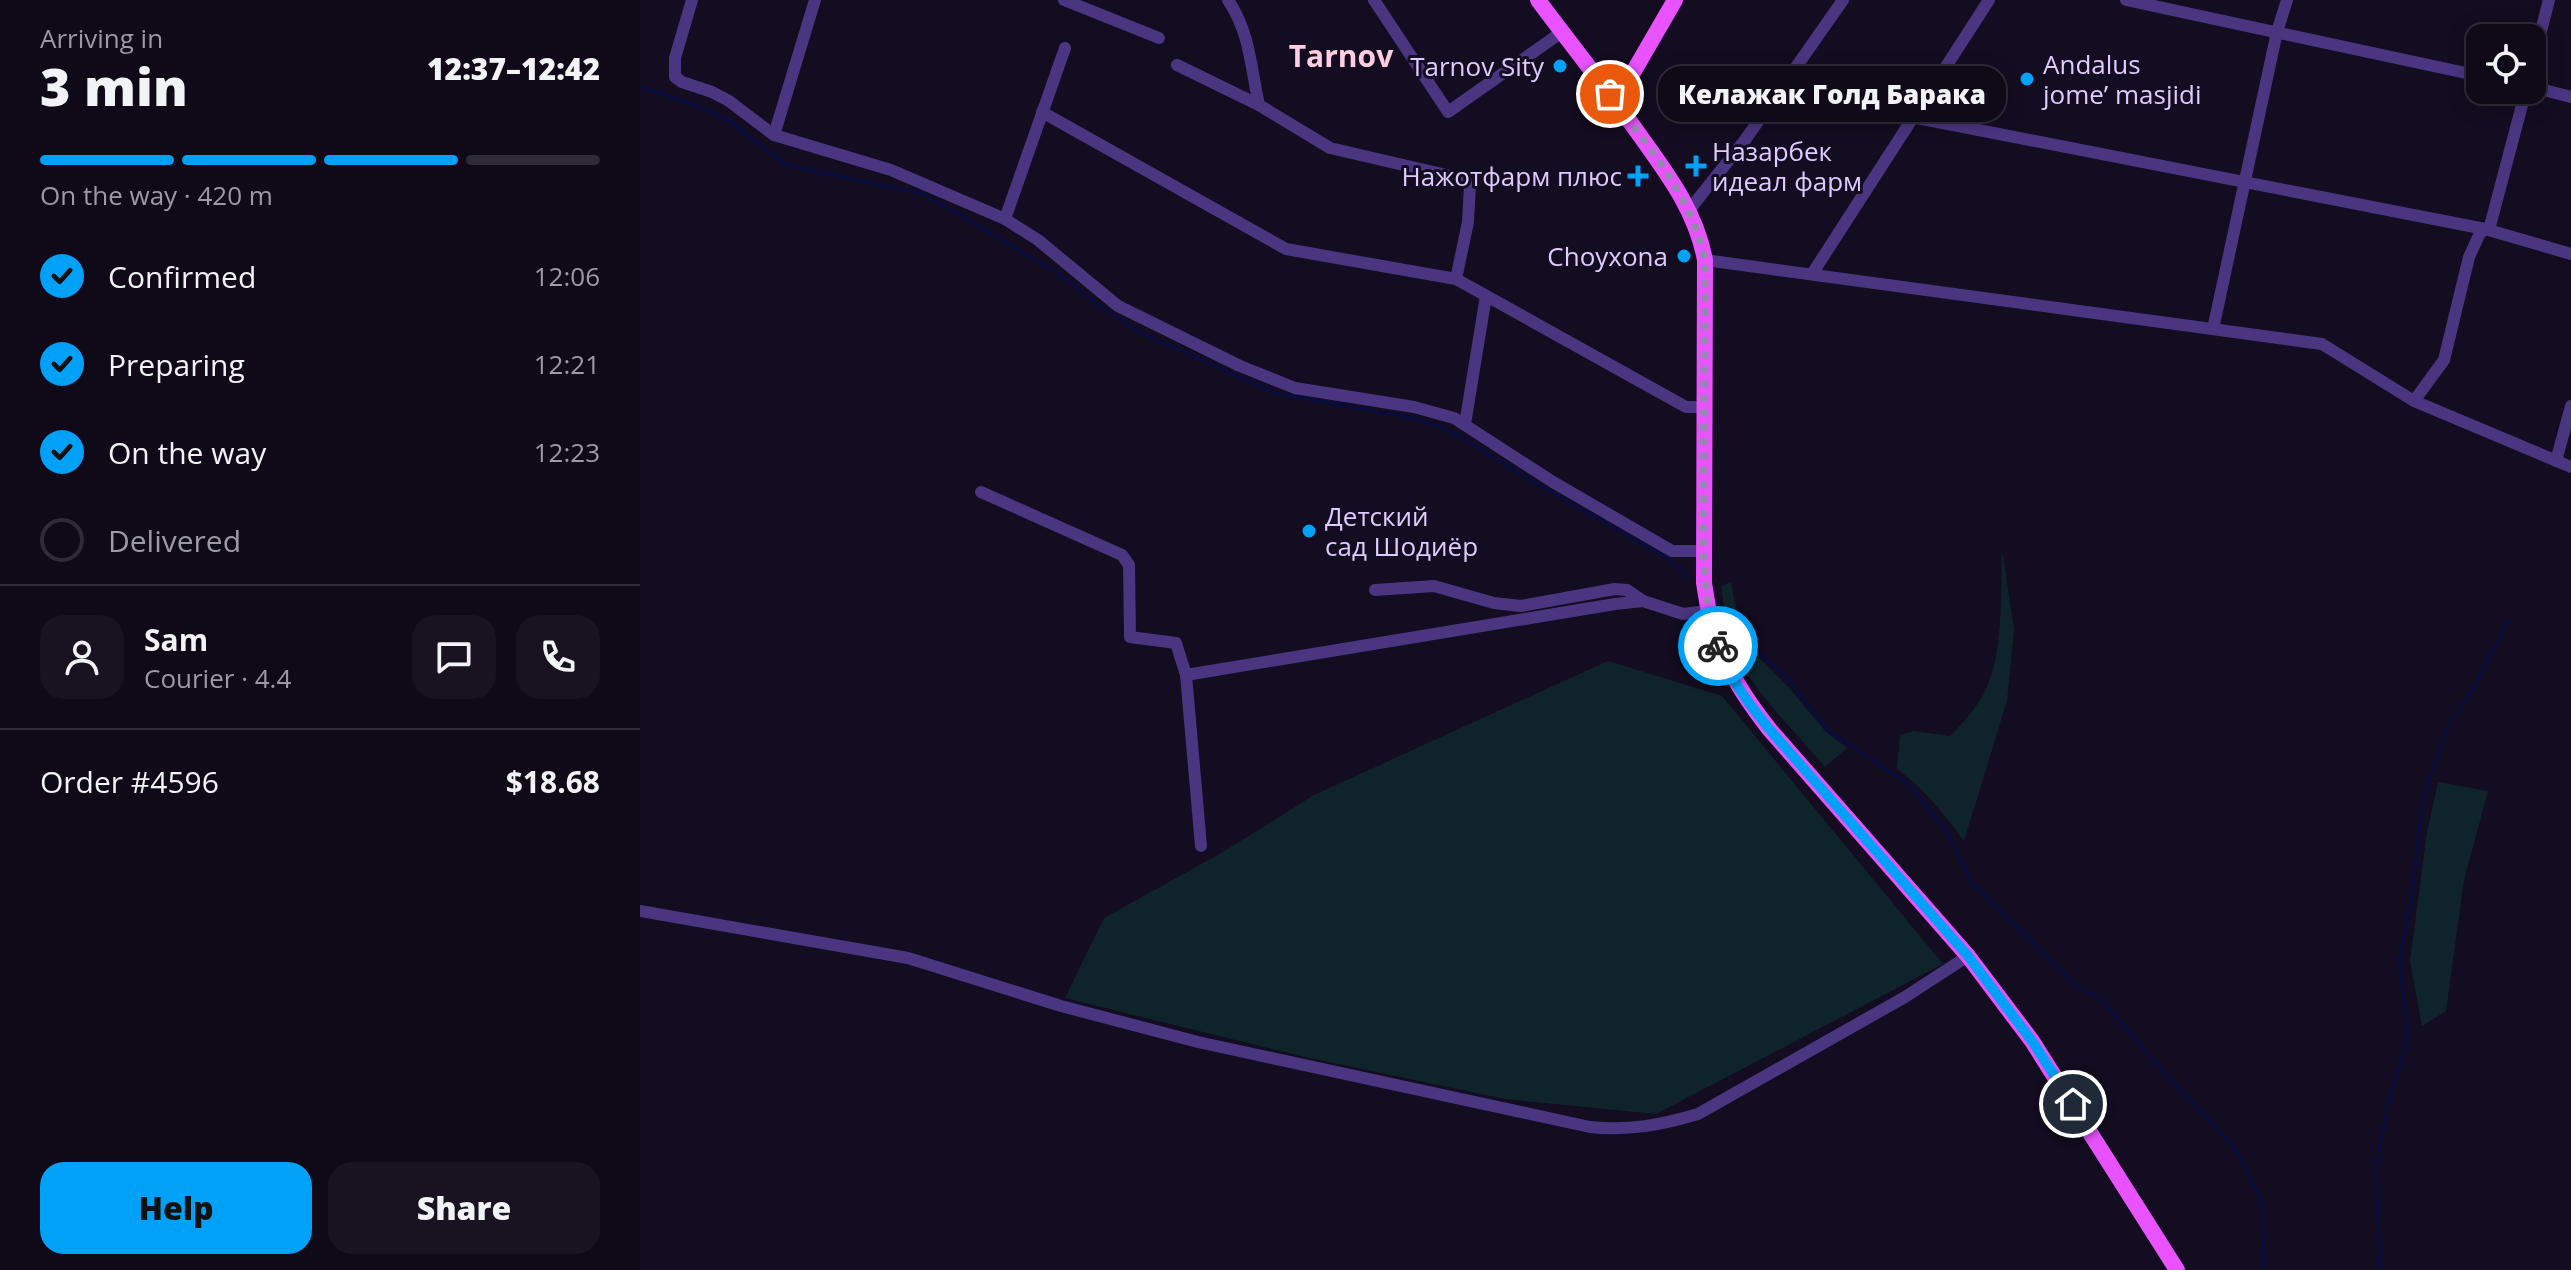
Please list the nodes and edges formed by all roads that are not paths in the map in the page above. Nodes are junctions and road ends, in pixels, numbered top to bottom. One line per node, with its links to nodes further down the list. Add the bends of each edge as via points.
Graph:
1 (692, 0): 27 (street, via 675,58 675,77 729,101)
2 (815, 0): 27 (street)
3 (1064, 0): 16 (street)
4 (1228, 0): 24 (street, via 1240,17)
5 (1374, 0): 14 (street, via 1448,112)
6 (1538, 0): 14 (main road)
7 (1675, 0): 21 (main road, via 1631,76)
8 (1843, 0): 29 (street)
9 (1989, 0): 26 (street)
10 (2126, 0): 15 (street)
11 (2287, 0): 15 (street)
12 (2549, 0): 13 (street)
13 (2543, 24)
14 (1562, 32): 21 (main road)
15 (2277, 32): 19 (street); 28 (street)
16 (1159, 38)
17 (1065, 48): 25 (street)
18 (1177, 65): 24 (street)
19 (2466, 73)
20 (2546, 91): 22 (street)
21 (1610, 94): 29 (main road)
22 (2571, 97)
23 (2522, 104): 31 (street)
24 (1259, 105): 35 (street, via 1330,148 1470,185)
25 (1042, 112): 30 (street); 35 (street, via 1286,249)
26 (1912, 117): 28 (street); 34 (street)
27 (774, 135): 30 (street, via 891,170)
28 (2245, 181): 31 (street); 37 (street)
29 (1690, 209): 33 (main road)
30 (1005, 219): 41 (street, via 1118,306 1240,366 1295,388 1414,407)
31 (2485, 229): 32 (street); 38 (street, via 2469,257 2444,360)
32 (2571, 254)
33 (1705, 260): 34 (street); 40 (main road)
34 (1812, 274): 37 (street)
35 (1456, 279): 36 (street)
36 (1486, 296): 40 (street, via 1686,407); 41 (street)
37 (2213, 329): 38 (street, via 2322,344)
38 (2414, 401): 42 (street)
39 (2571, 406): 42 (street)
40 (1704, 407): 45 (main road)
41 (1465, 424): 45 (street, via 1672,551)
42 (2556, 461): 43 (street)
43 (2571, 467)
44 (981, 492): 49 (street, via 1122,555 1129,565 1130,637 1176,643)
45 (1703, 551): 48 (main road)
46 (1375, 590): 47 (street, via 1434,586 1521,606 1615,589)
47 (1643, 601): 48 (street, via 1683,614); 49 (street)
48 (1708, 611): 52 (main road, via 1720,653 1748,703)
49 (1186, 675): 50 (street)
50 (1201, 846)
51 (640, 911): 52 (street, via 908,958 1198,1042 1618,1130 1698,1114)
52 (1968, 956): 53 (main road, via 2032,1041)
53 (2177, 1270)

